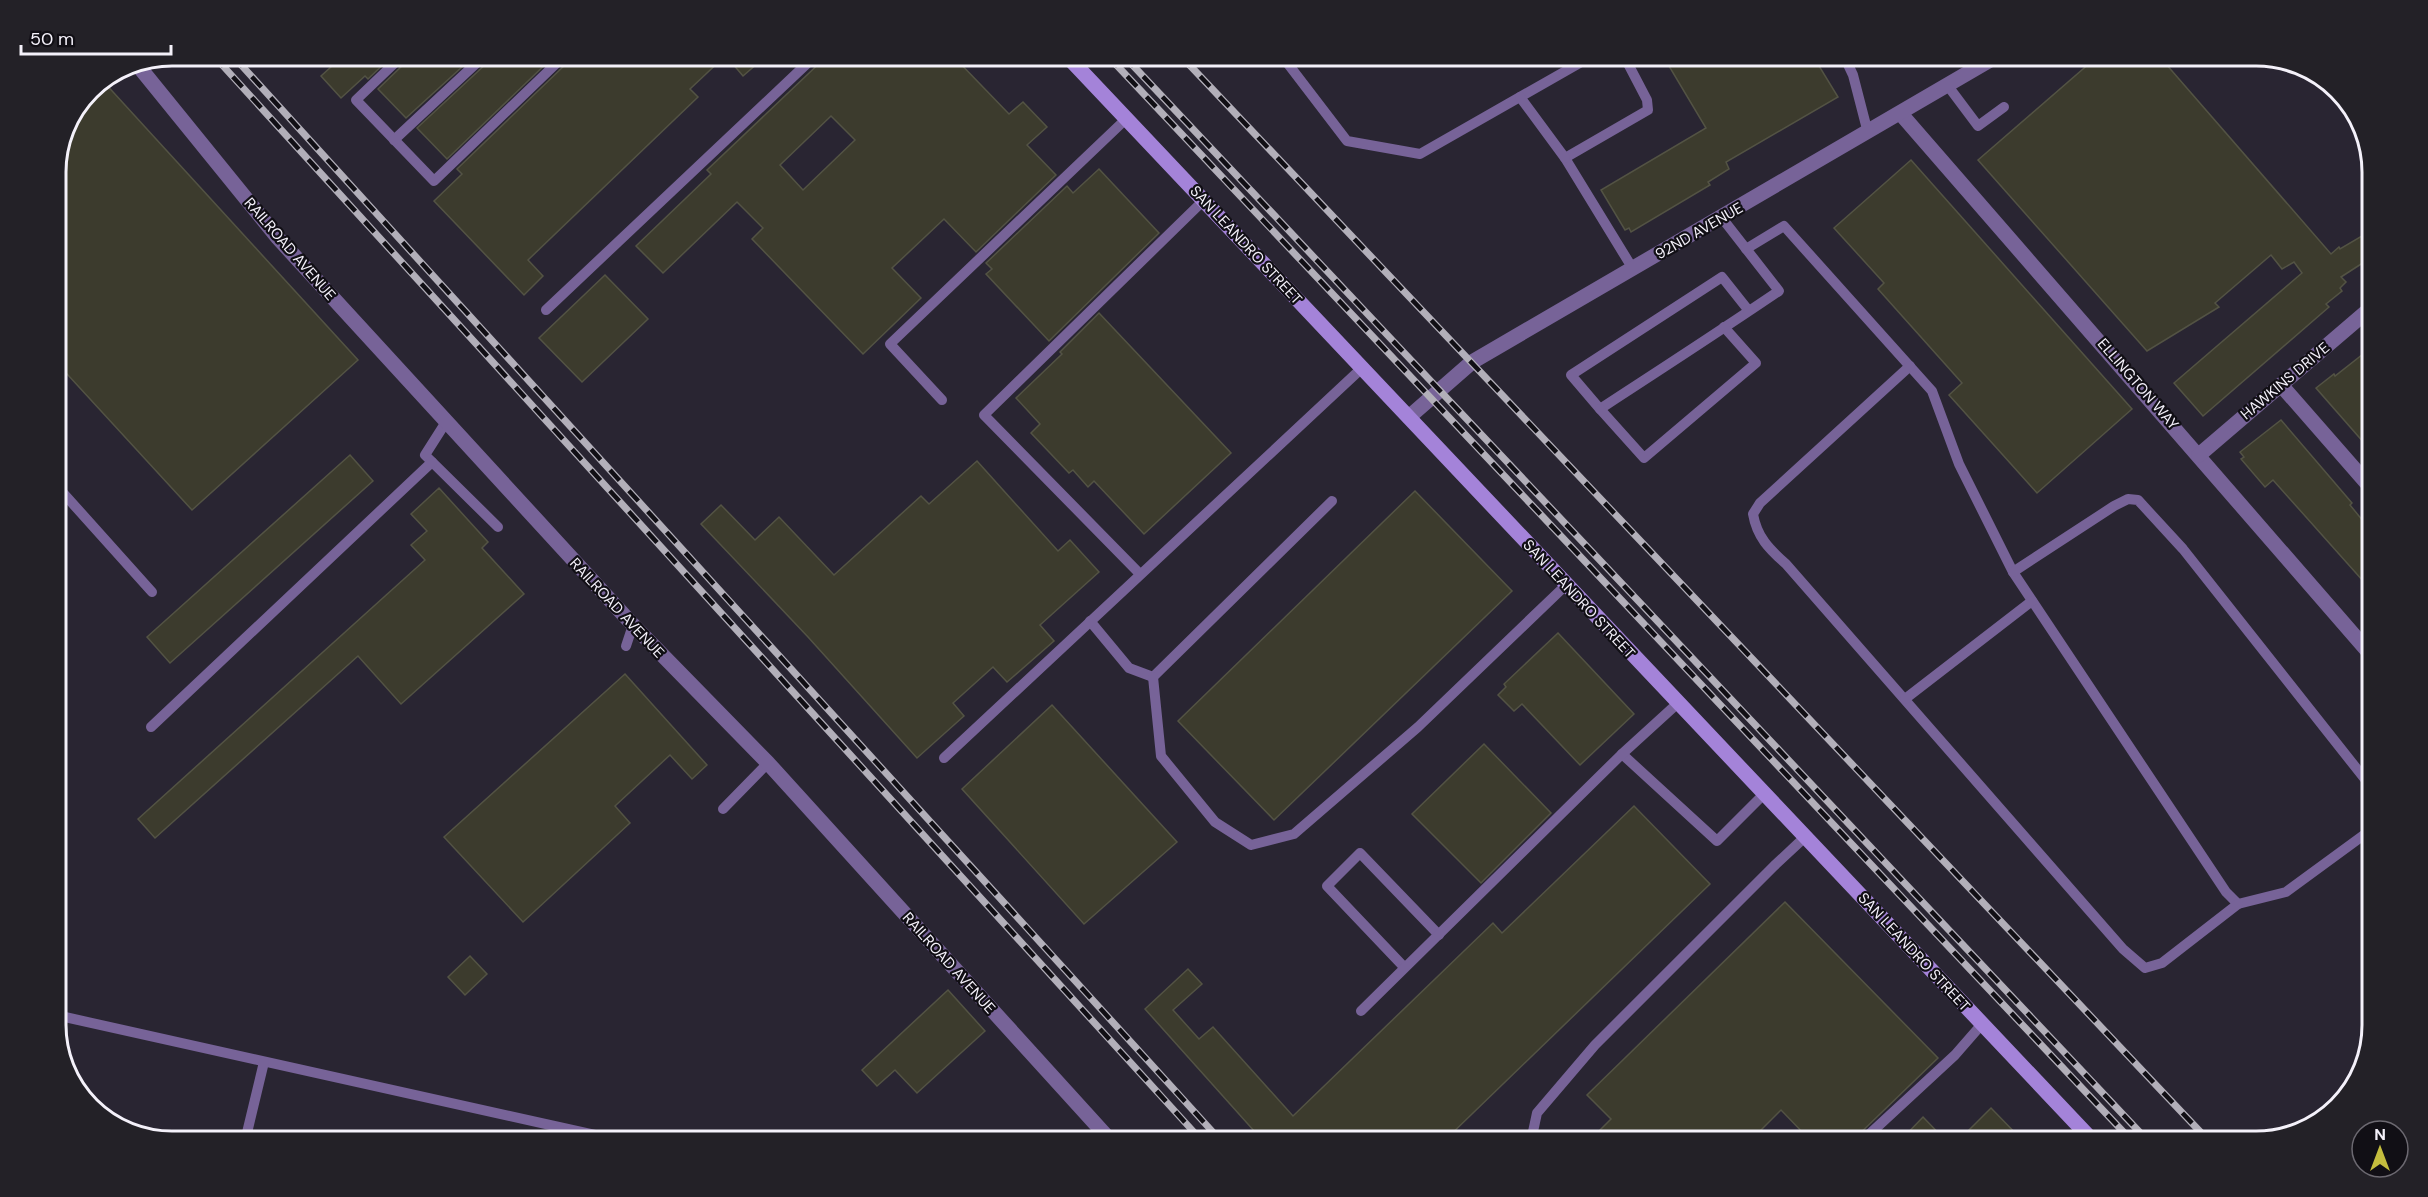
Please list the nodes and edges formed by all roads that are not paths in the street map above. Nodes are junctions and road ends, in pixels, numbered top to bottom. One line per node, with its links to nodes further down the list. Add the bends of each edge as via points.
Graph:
1 (392, 66): 18 (lane, via 356,100)
2 (473, 66): 18 (lane)
3 (554, 66): 18 (lane, via 434,181)
4 (804, 66): 24 (lane)
5 (1077, 66): 16 (main road, SAN LEANDRO STREET)
6 (1290, 66): 13 (lane, via 1347,141 1420,154)
7 (1574, 66): 13 (lane)
8 (1629, 66): 19 (lane, via 1647,100 1648,110)
9 (1849, 66): 17 (lane)
10 (1981, 66): 12 (street, 92ND AVENUE)
11 (142, 71): 34 (street, RAILROAD AVENUE, via 278,238)
12 (1948, 86): 14 (lane, via 1978,126); 15 (street, 92ND AVENUE)
13 (1520, 97): 19 (lane)
14 (2004, 107)
15 (1901, 114): 17 (street, 92ND AVENUE); 35 (street, ELLINGTON WAY)
16 (1126, 118): 20 (main road, SAN LEANDRO STREET); 31 (lane, via 890,344)
17 (1868, 133): 21 (street, 92ND AVENUE)
18 (394, 140)
19 (1564, 158): 23 (lane)
20 (1204, 200): 29 (main road, SAN LEANDRO STREET); 42 (lane, via 984,415)
21 (1722, 218): 22 (lane); 23 (street, 92ND AVENUE)
22 (1746, 249): 25 (lane, via 1779,291); 28 (lane, via 1784,226)
23 (1633, 269): 33 (street, 92ND AVENUE, via 1472,362)
24 (546, 310)
25 (1749, 311): 27 (lane); 32 (lane, via 1722,277 1571,375)
26 (2362, 316): 30 (street, HAWKINS DRIVE)
27 (1724, 327): 32 (lane); 32 (lane, via 1756,363 1644,458)
28 (1910, 366): 41 (lane, via 1932,391 1959,464); 51 (lane, via 1760,503 1753,514 1764,544)
29 (1362, 368): 33 (main road, SAN LEANDRO STREET); 42 (lane)
30 (2281, 385): 35 (street, HAWKINS DRIVE); 37 (street)
31 (942, 400)
32 (1600, 409)
33 (1408, 417): 43 (main road, SAN LEANDRO STREET)
34 (446, 422): 36 (lane, via 425,455); 47 (street, RAILROAD AVENUE)
35 (2199, 455): 48 (street, ELLINGTON WAY)
36 (432, 462): 40 (lane); 53 (lane)
37 (2362, 478)
38 (66, 496): 44 (lane)
39 (1332, 501): 50 (lane)
40 (498, 527)
41 (2013, 572): 45 (lane); 57 (lane, via 2114,506 2128,499 2138,500 2183,549)
42 (1140, 574): 46 (lane)
43 (1566, 585): 50 (lane, via 1418,728 1294,834 1251,845 1215,822 1161,756); 52 (main road, SAN LEANDRO STREET)
44 (152, 592)
45 (2032, 601): 51 (lane); 62 (lane, via 2226,892)
46 (1090, 621): 50 (lane, via 1129,668); 55 (lane)
47 (633, 626): 49 (lane); 56 (street, RAILROAD AVENUE)
48 (2362, 644)
49 (626, 646)
50 (1152, 677)
51 (1905, 699): 62 (lane, via 2122,949 2145,968 2162,963)
52 (1678, 703): 54 (lane); 58 (main road, SAN LEANDRO STREET)
53 (151, 727)
54 (1622, 754): 58 (lane, via 1717,842); 63 (lane)
55 (944, 758)
56 (768, 763): 59 (lane); 71 (street, RAILROAD AVENUE)
57 (2362, 775)
58 (1764, 794): 60 (main road, SAN LEANDRO STREET)
59 (723, 809)
60 (1805, 837): 67 (main road, SAN LEANDRO STREET); 72 (lane, via 1595,1045 1537,1113)
61 (2362, 837): 62 (lane, via 2286,892)
62 (2238, 904)
63 (1439, 935): 64 (lane); 64 (lane, via 1360,853 1327,886)
64 (1404, 967): 65 (lane)
65 (1361, 1011)
66 (66, 1017): 68 (lane)
67 (1982, 1024): 73 (lane, via 1955,1055); 74 (main road, SAN LEANDRO STREET)
68 (264, 1062): 69 (lane); 70 (lane)
69 (248, 1131)
70 (573, 1131)
71 (1101, 1131)
72 (1533, 1131)
73 (1874, 1131)
74 (2083, 1131)

